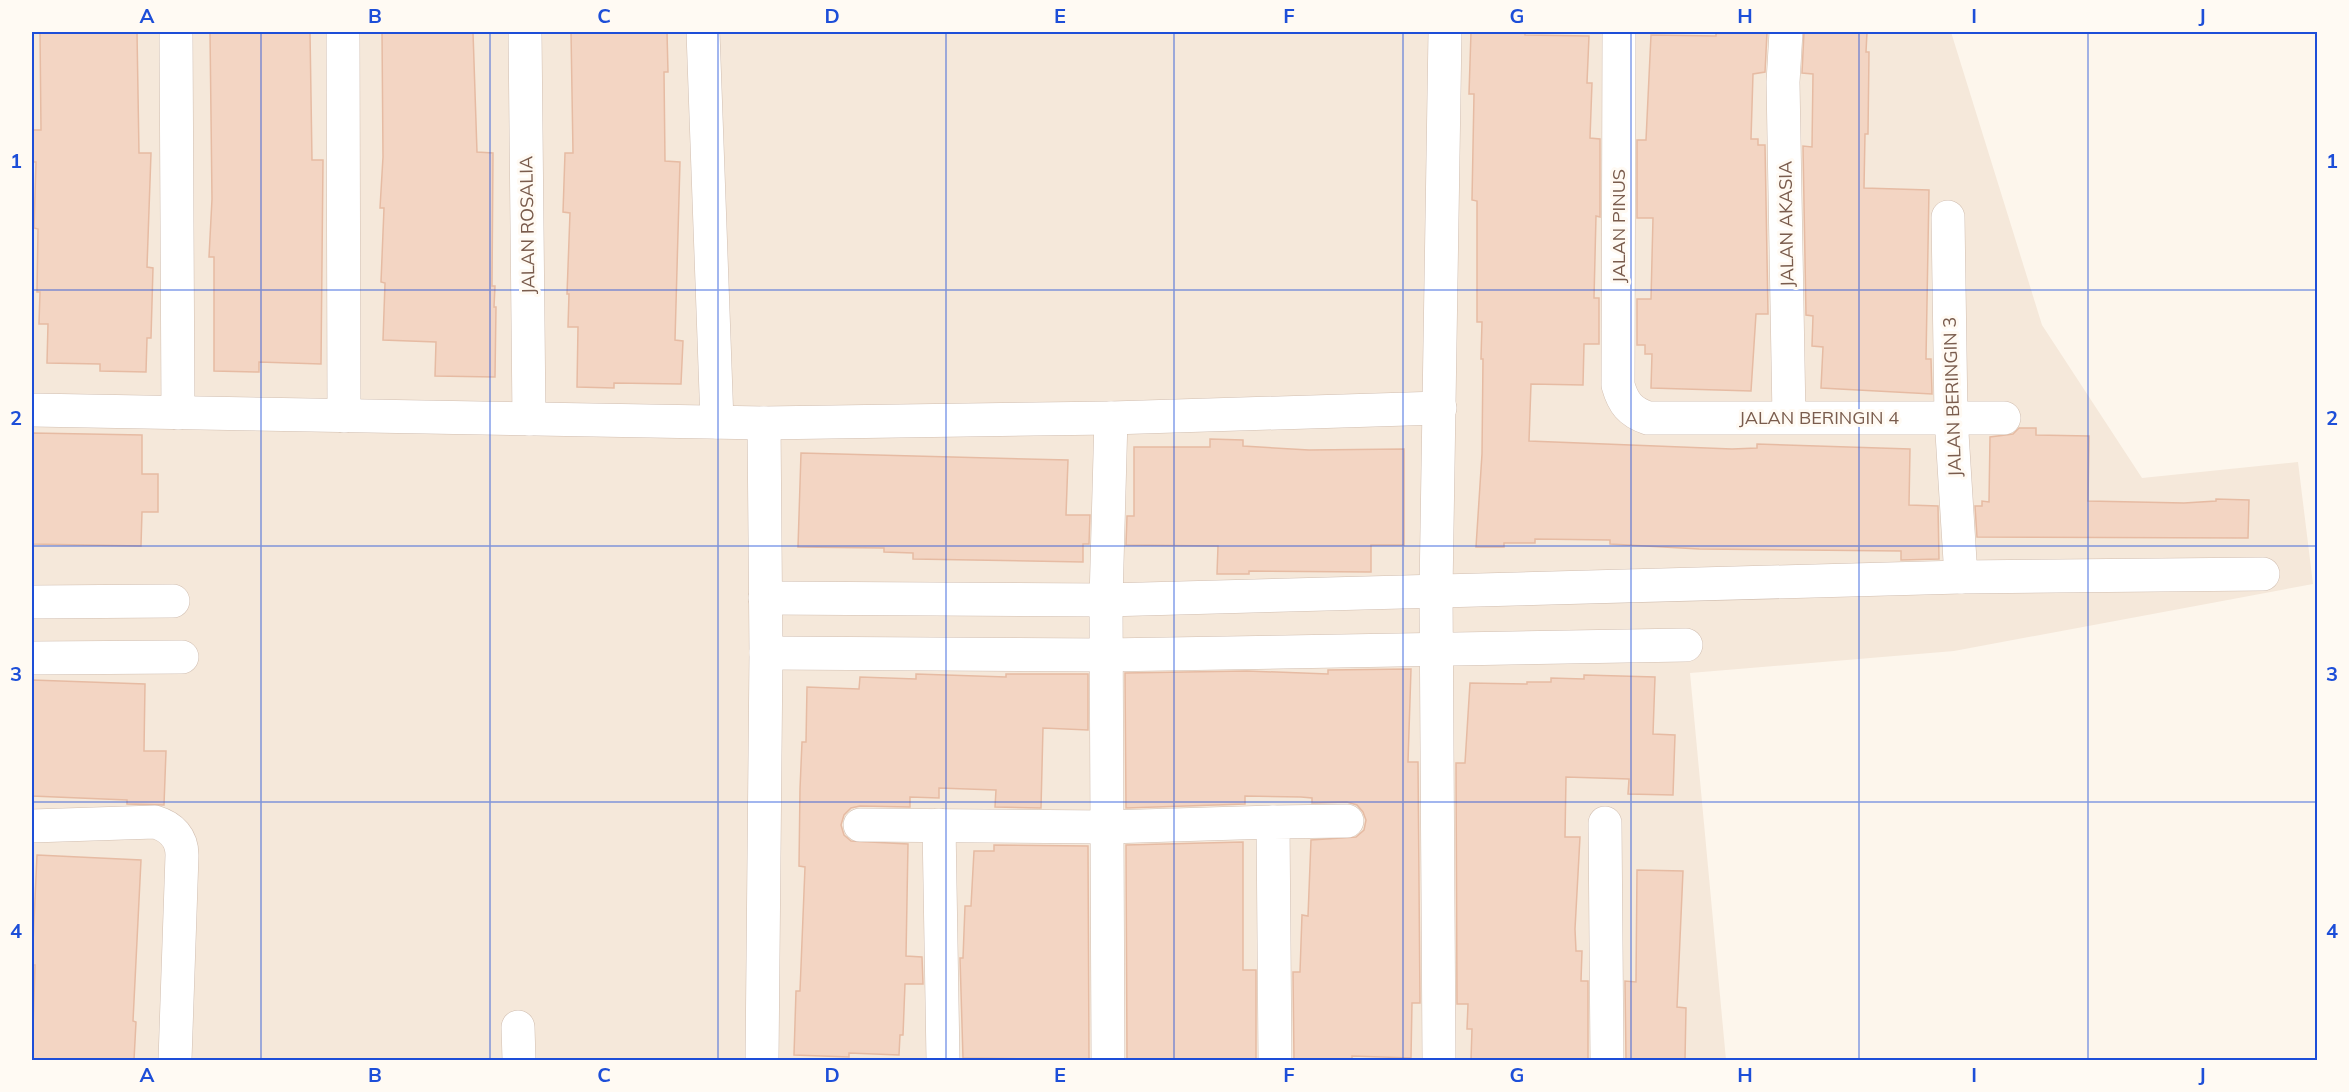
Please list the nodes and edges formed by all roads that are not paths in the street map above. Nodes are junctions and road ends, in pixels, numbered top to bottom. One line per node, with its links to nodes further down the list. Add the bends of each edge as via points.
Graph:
1 (176, 32): 11 (street)
2 (343, 32): 13 (street)
3 (525, 32): 18 (street, JALAN ROSALIA)
4 (703, 32): 19 (street)
5 (1445, 32): 9 (street)
6 (1619, 32): 12 (street, JALAN PINUS, via 1618,385 1626,405)
7 (1786, 32): 14 (street, JALAN AKASIA, via 1783,82)
8 (1948, 217): 15 (street, JALAN BERINGIN 3)
9 (1440, 408): 17 (street); 23 (street)
10 (32, 410): 11 (street)
11 (178, 413): 13 (street)
12 (1636, 414): 14 (street, JALAN BERINGIN 4, via 1648,418)
13 (344, 416): 18 (street)
14 (1789, 417): 15 (street, JALAN BERINGIN 4)
15 (1951, 417): 16 (street, JALAN BERINGIN 4); 22 (street, JALAN BERINGIN 3)
16 (2004, 417)
17 (1111, 418): 20 (street); 25 (street)
18 (529, 419): 19 (street)
19 (717, 422): 20 (street)
20 (764, 423): 24 (street)
21 (2263, 574): 22 (street)
22 (1961, 577): 23 (street)
23 (1436, 591): 25 (street); 29 (street)
24 (765, 598): 25 (street); 30 (street)
25 (1106, 600): 31 (street)
26 (173, 601): 27 (street)
27 (32, 602)
28 (1686, 645): 29 (street)
29 (1436, 651): 31 (street); 48 (street)
30 (766, 653): 31 (street); 44 (street)
31 (1106, 654): 40 (street)
32 (182, 657): 33 (street)
33 (32, 658)
34 (1347, 820): 35 (street)
35 (1273, 822): 40 (street); 47 (street)
36 (1605, 823): 49 (street)
37 (860, 825): 38 (street)
38 (939, 825): 40 (street); 45 (street)
39 (32, 826): 42 (street, via 155,822 179,838 182,855)
40 (1108, 826): 46 (street)
41 (518, 1027): 43 (street)
42 (175, 1060)
43 (519, 1060)
44 (762, 1060)
45 (943, 1060)
46 (1108, 1060)
47 (1275, 1060)
48 (1439, 1060)
49 (1607, 1060)

